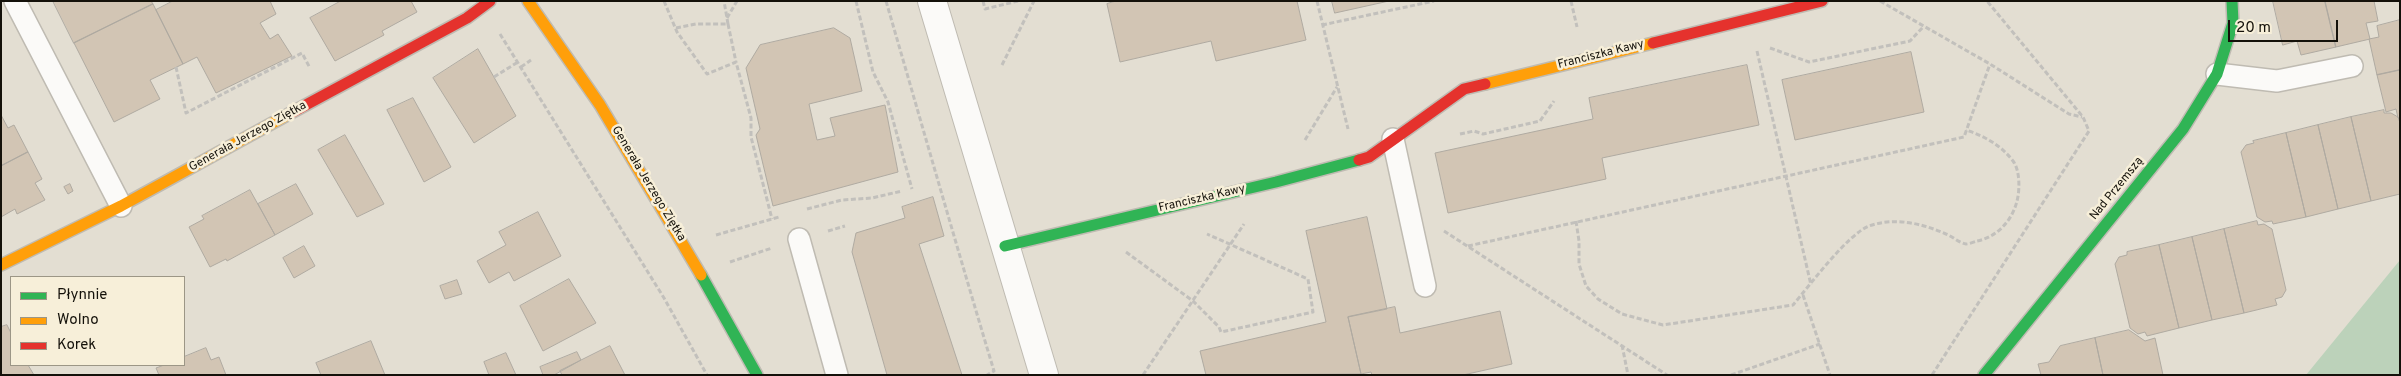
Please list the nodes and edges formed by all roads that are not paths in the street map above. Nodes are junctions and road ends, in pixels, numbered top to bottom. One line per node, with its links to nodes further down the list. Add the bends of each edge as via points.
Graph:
1 (15, 1): 11 (lane)
2 (528, 1): 16 (street, Generała Jerzego Ziętka, via 600,104 643,174)
3 (932, 1): 13 (street)
4 (1822, 1): 7 (street, Franciszka Kawy)
5 (2232, 1): 9 (street, Nad Przemszą, via 2233,23)
6 (487, 4): 11 (street, Generała Jerzego Ziętka, via 467,18)
7 (1758, 12): 10 (street, Franciszka Kawy, via 1464,89)
8 (2352, 66): 9 (lane, via 2277,81)
9 (2217, 74): 19 (street, Nad Przemszą, via 2182,129)
10 (1393, 139): 13 (street, Franciszka Kawy, via 1369,157); 15 (lane)
11 (120, 206): 14 (street, Generała Jerzego Ziętka)
12 (798, 239): 17 (lane)
13 (1005, 246): 18 (street)
14 (1, 265)
15 (1425, 286)
16 (757, 375)
17 (838, 375)
18 (1044, 375)
19 (1984, 375)

